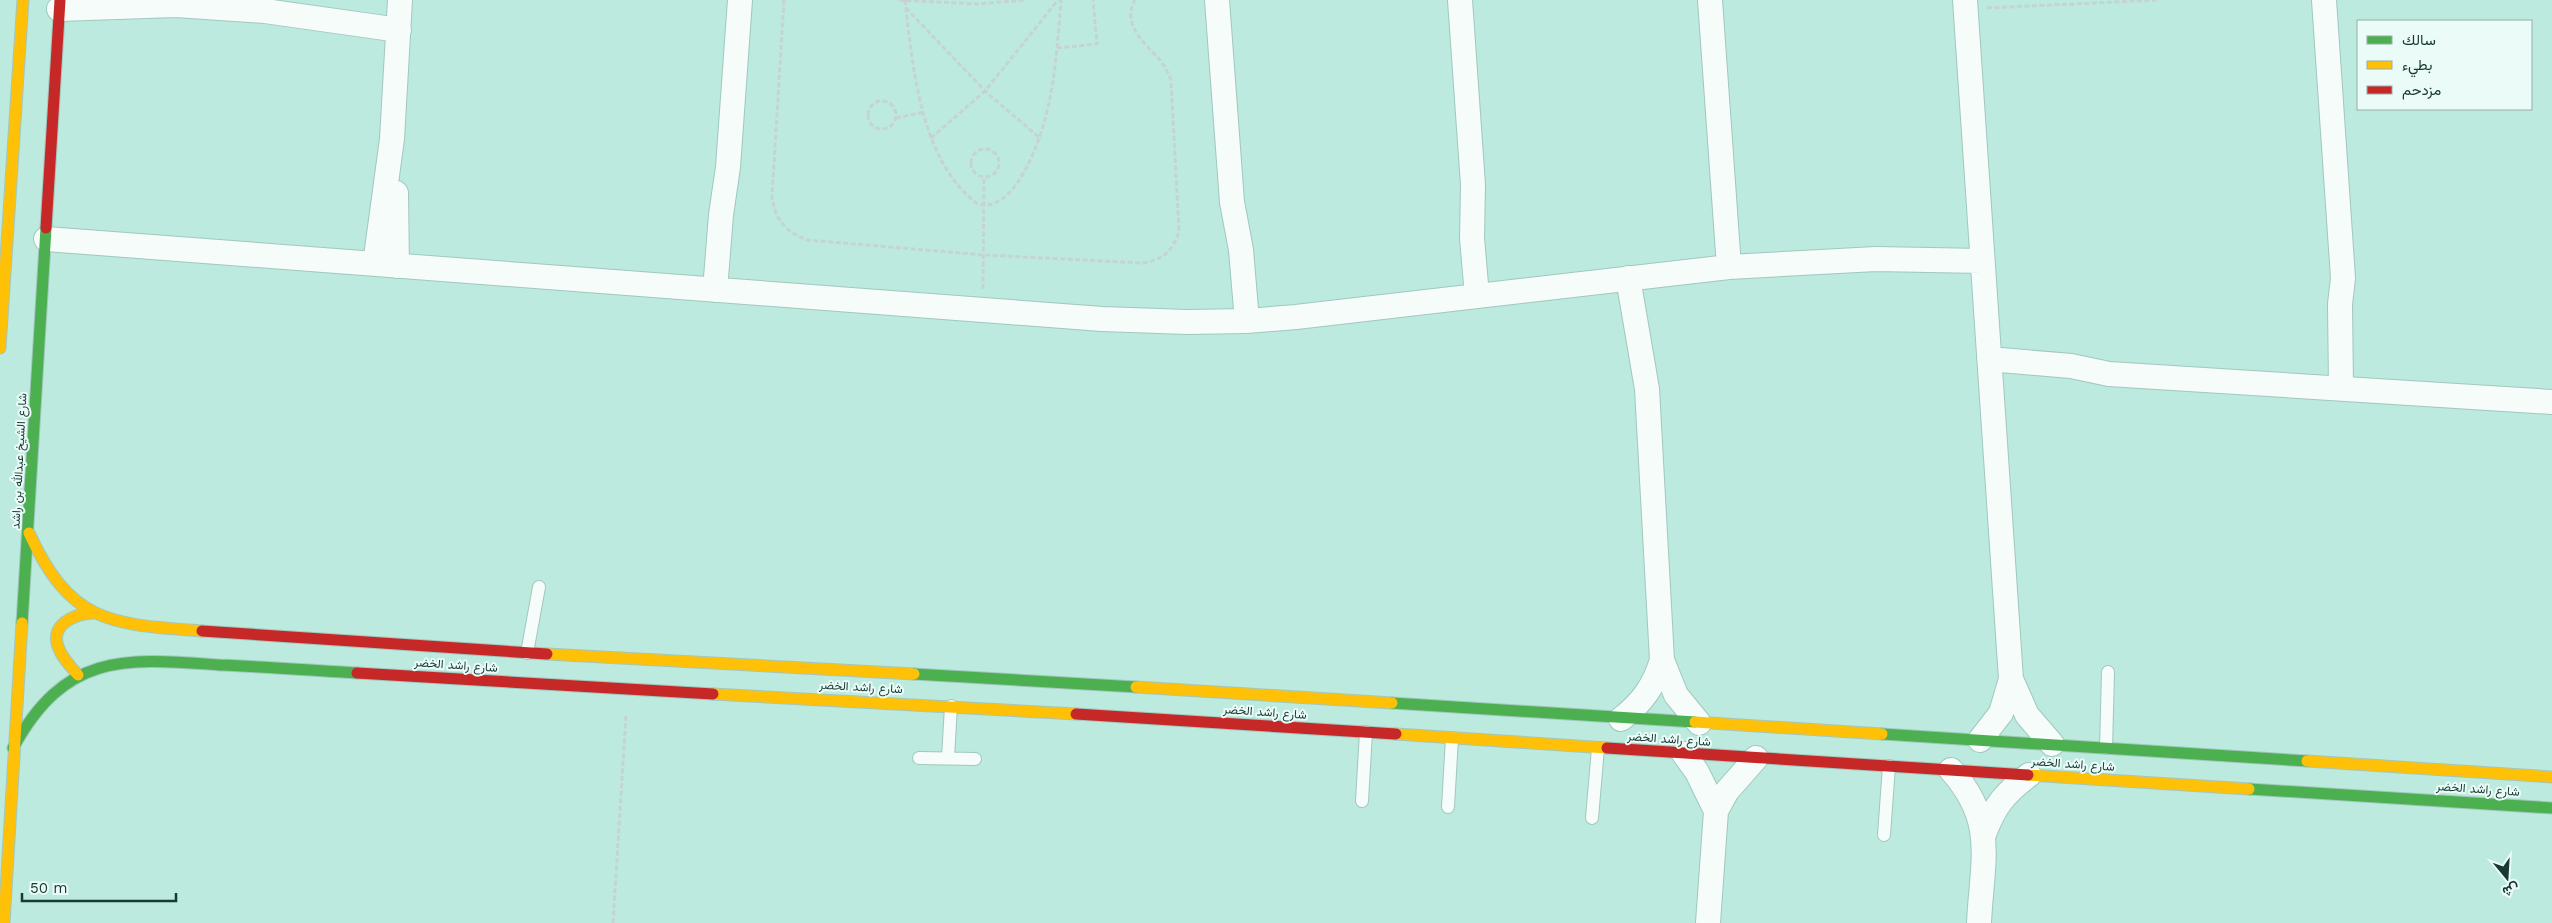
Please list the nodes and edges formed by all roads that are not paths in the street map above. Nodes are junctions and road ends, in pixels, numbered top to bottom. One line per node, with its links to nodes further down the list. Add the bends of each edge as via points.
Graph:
1 (22, 0): 19 (street)
2 (740, 0): 16 (street, via 728,167 732,216)
3 (1217, 0): 18 (street, via 1232,202 1241,250)
4 (1460, 0): 17 (street, via 1473,185 1483,223)
5 (1710, 0): 14 (street)
6 (2324, 0): 21 (street, via 2343,278 2340,304)
7 (164, 2): 8 (street); 10 (street, via 265,11)
8 (60, 4): 11 (street, شارع الشيخ عبدالله بن راشد)
9 (1965, 5): 12 (street)
10 (400, 14): 13 (street, via 392,139 396,188)
11 (46, 239): 13 (street); 23 (street, شارع الشيخ عبدالله بن راشد)
12 (1982, 253): 14 (street); 20 (street)
13 (386, 265): 16 (street)
14 (1729, 267): 15 (street)
15 (1638, 276): 17 (street); 27 (street, via 1650,350 1647,389)
16 (723, 290): 18 (street, via 1144,321)
17 (1484, 295): 18 (street)
18 (1239, 321)
19 (0, 348)
20 (1990, 367): 21 (street, via 2071,377 2109,374); 30 (street)
21 (2349, 389): 22 (street)
22 (2552, 402)
23 (29, 534): 25 (street, شارع راشد الخضر, via 43,565 64,592); 38 (street, شارع الشيخ عبدالله بن راشد)
24 (539, 587): 26 (lane)
25 (93, 613): 26 (street, شارع راشد الخضر, via 133,626); 29 (street, via 70,616 57,634 57,645 62,655)
26 (527, 653): 32 (street, شارع راشد الخضر, via 1048,681)
27 (1662, 660): 32 (street, via 1647,694); 33 (street, via 1676,694)
28 (2108, 672): 40 (lane)
29 (78, 675): 31 (street, شارع راشد الخضر, via 124,660 148,660); 38 (street, شارع راشد الخضر, via 38,706)
30 (2011, 679): 36 (street, via 2001,713); 37 (street, via 2027,715)
31 (951, 706): 34 (street, شارع راشد الخضر); 43 (lane)
32 (1621, 719): 33 (street, شارع راشد الخضر)
33 (1699, 723): 36 (street, شارع راشد الخضر)
34 (1366, 732): 35 (street, شارع راشد الخضر); 50 (lane)
35 (1452, 738): 39 (street, شارع راشد الخضر); 51 (lane)
36 (1980, 740): 37 (street, شارع راشد الخضر)
37 (2052, 744): 40 (street, شارع راشد الخضر)
38 (13, 748): 57 (street, شارع الشيخ عبدالله بن راشد)
39 (1598, 748): 41 (street, شارع راشد الخضر); 54 (lane)
40 (2106, 748): 49 (street, شارع راشد الخضر)
41 (1684, 754): 44 (street, شارع راشد الخضر); 53 (street, via 1697,772)
42 (919, 758): 43 (lane)
43 (948, 758): 45 (lane)
44 (1756, 758): 46 (street, شارع راشد الخضر); 53 (street, via 1736,780)
45 (975, 759)
46 (1889, 766): 47 (street, شارع راشد الخضر); 56 (lane)
47 (1951, 770): 48 (street, شارع راشد الخضر); 55 (street, via 1967,788 1978,810)
48 (2029, 775): 52 (street, شارع راشد الخضر); 55 (street, via 2009,790 1994,810)
49 (2552, 777)
50 (1362, 801)
51 (1448, 807)
52 (2552, 808)
53 (1716, 811): 58 (street)
54 (1592, 818)
55 (1984, 834): 59 (street)
56 (1884, 835)
57 (4, 923)
58 (1708, 923)
59 (1979, 923)

